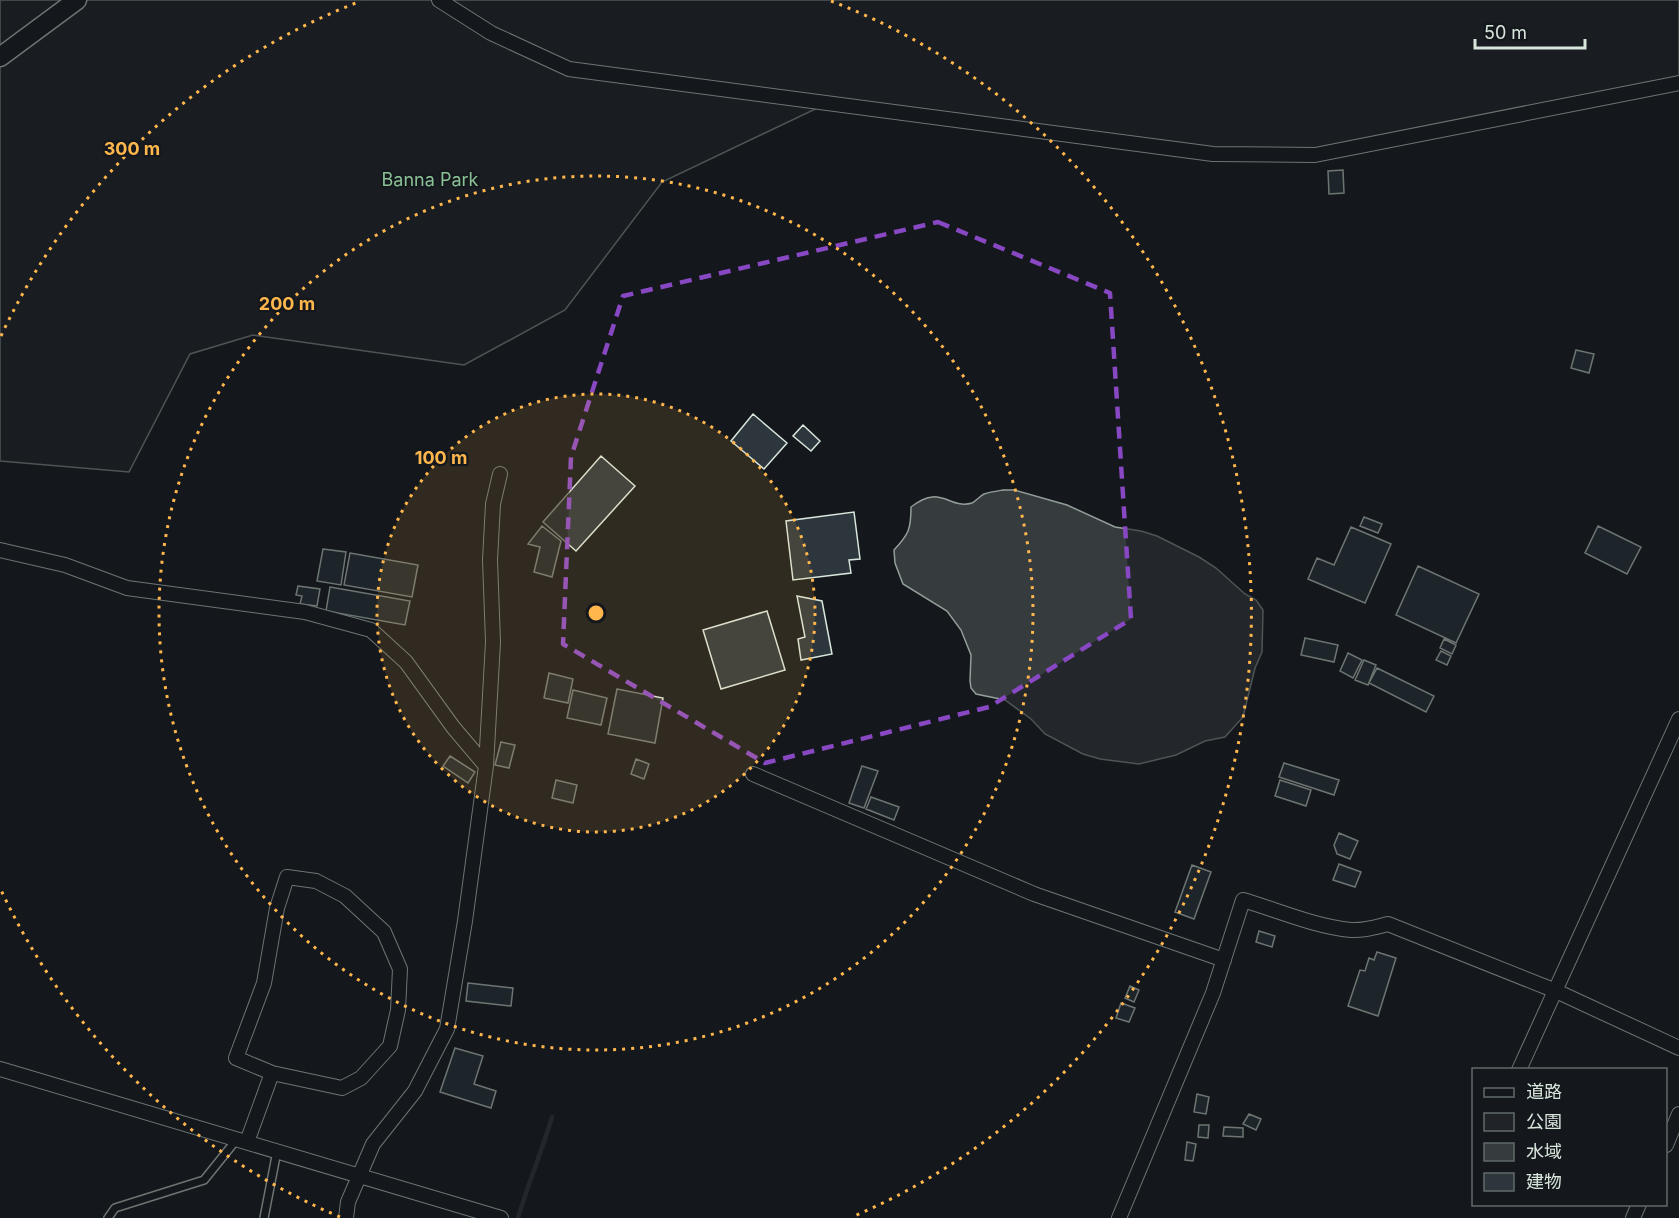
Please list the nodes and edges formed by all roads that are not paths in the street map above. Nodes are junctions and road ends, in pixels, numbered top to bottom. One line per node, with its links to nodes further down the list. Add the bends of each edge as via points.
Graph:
1 (77, 0): 3 (street)
2 (439, 0): 4 (street, via 491,33 569,69 1213,154 1315,155)
3 (0, 57)
4 (1679, 83)
5 (500, 474): 8 (street, via 493,504 490,560 493,642)
6 (0, 550): 8 (street, via 65,565 127,588 305,612 371,630 406,662)
7 (1679, 719): 11 (street)
8 (486, 766): 20 (street, via 447,1029 415,1091 374,1144)
9 (753, 774): 10 (street, via 1034,894)
10 (1224, 960): 11 (street, via 1243,900 1332,927 1372,929 1388,924); 25 (street)
11 (1556, 991): 12 (street); 13 (street)
12 (1679, 1048)
13 (1520, 1068)
14 (0, 1069): 17 (street)
15 (272, 1073): 15 (street, via 342,1088 361,1078 390,1046 398,1010 400,969 384,932 345,896 316,881 287,877 277,908 264,983 236,1058); 17 (street)
16 (1679, 1114): 18 (street)
17 (242, 1141): 19 (street); 21 (lane, via 204,1180 115,1208)
18 (1667, 1141)
19 (277, 1151): 20 (street); 22 (lane)
20 (358, 1176): 23 (street); 24 (street)
21 (108, 1218)
22 (264, 1218)
23 (346, 1218)
24 (501, 1218)
25 (1119, 1218)

